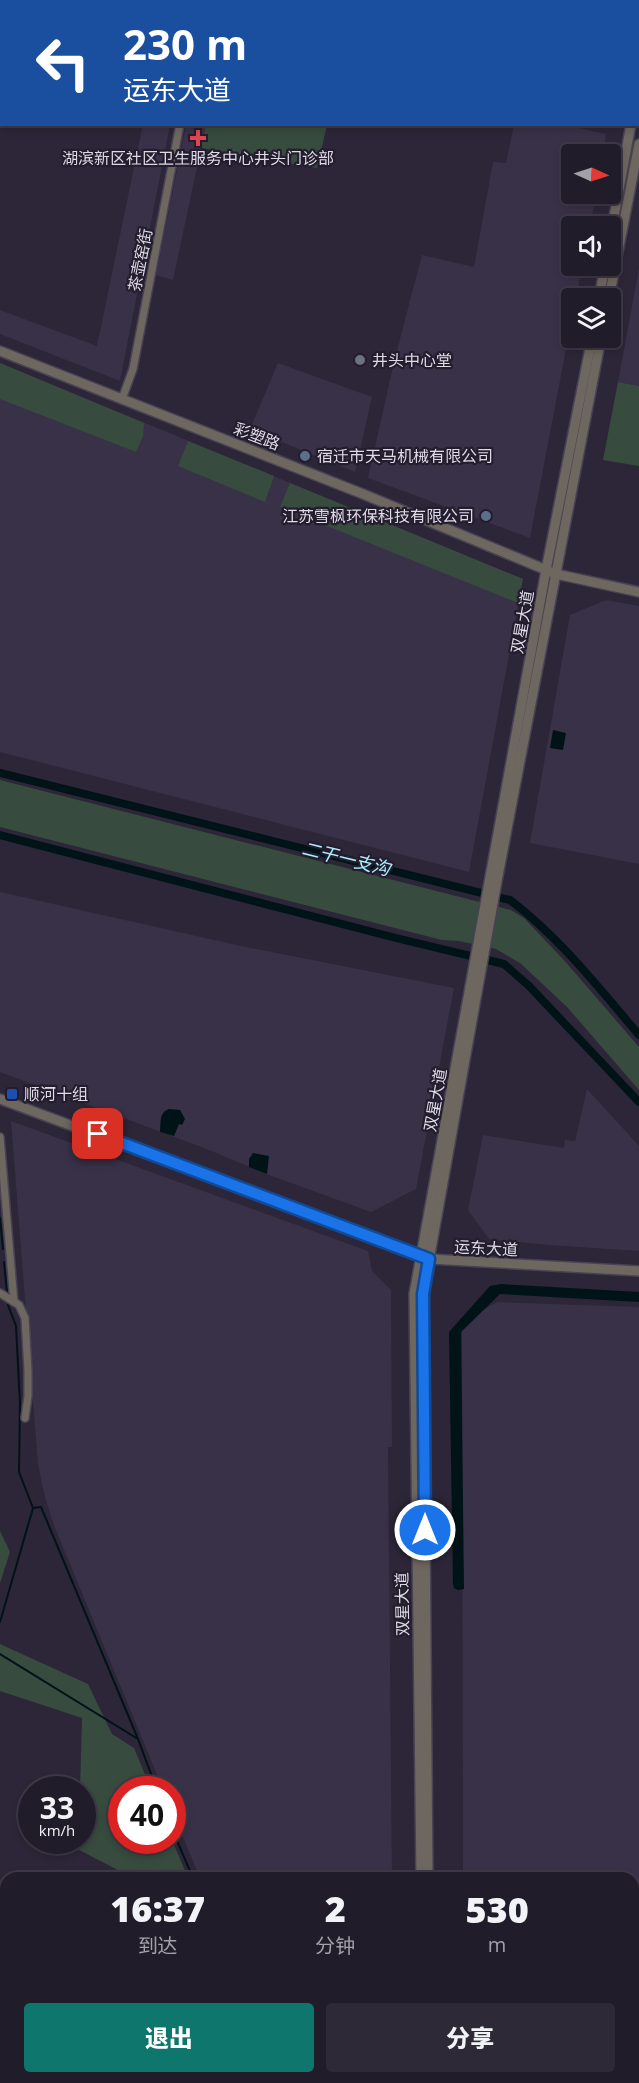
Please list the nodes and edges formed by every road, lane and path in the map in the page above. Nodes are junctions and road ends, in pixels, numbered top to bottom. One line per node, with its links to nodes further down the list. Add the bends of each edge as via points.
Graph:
1 (180, 126): 9 (street, 茶壶窑街, via 133,369)
2 (632, 126): 4 (street)
3 (639, 144): 5 (street)
4 (614, 216)
5 (611, 288)
6 (590, 348): 10 (street, 双星大道)
7 (599, 348): 10 (street, 双星大道)
8 (0, 351): 9 (street, 彩塑路)
9 (122, 399): 10 (street, 彩塑路)
10 (551, 572): 11 (street, 彩塑路); 14 (street, 双星大道)
11 (639, 592)
12 (0, 1099): 14 (street, 运东大道)
13 (0, 1137): 17 (street)
14 (425, 1258): 15 (street, 运东大道); 19 (street, 双星大道, via 414,1294); 20 (street, 双星大道)
15 (639, 1271)
16 (0, 1293): 17 (street)
17 (14, 1302): 18 (street, via 25,1318)
18 (25, 1418)
19 (420, 1872)
20 (428, 1872)

